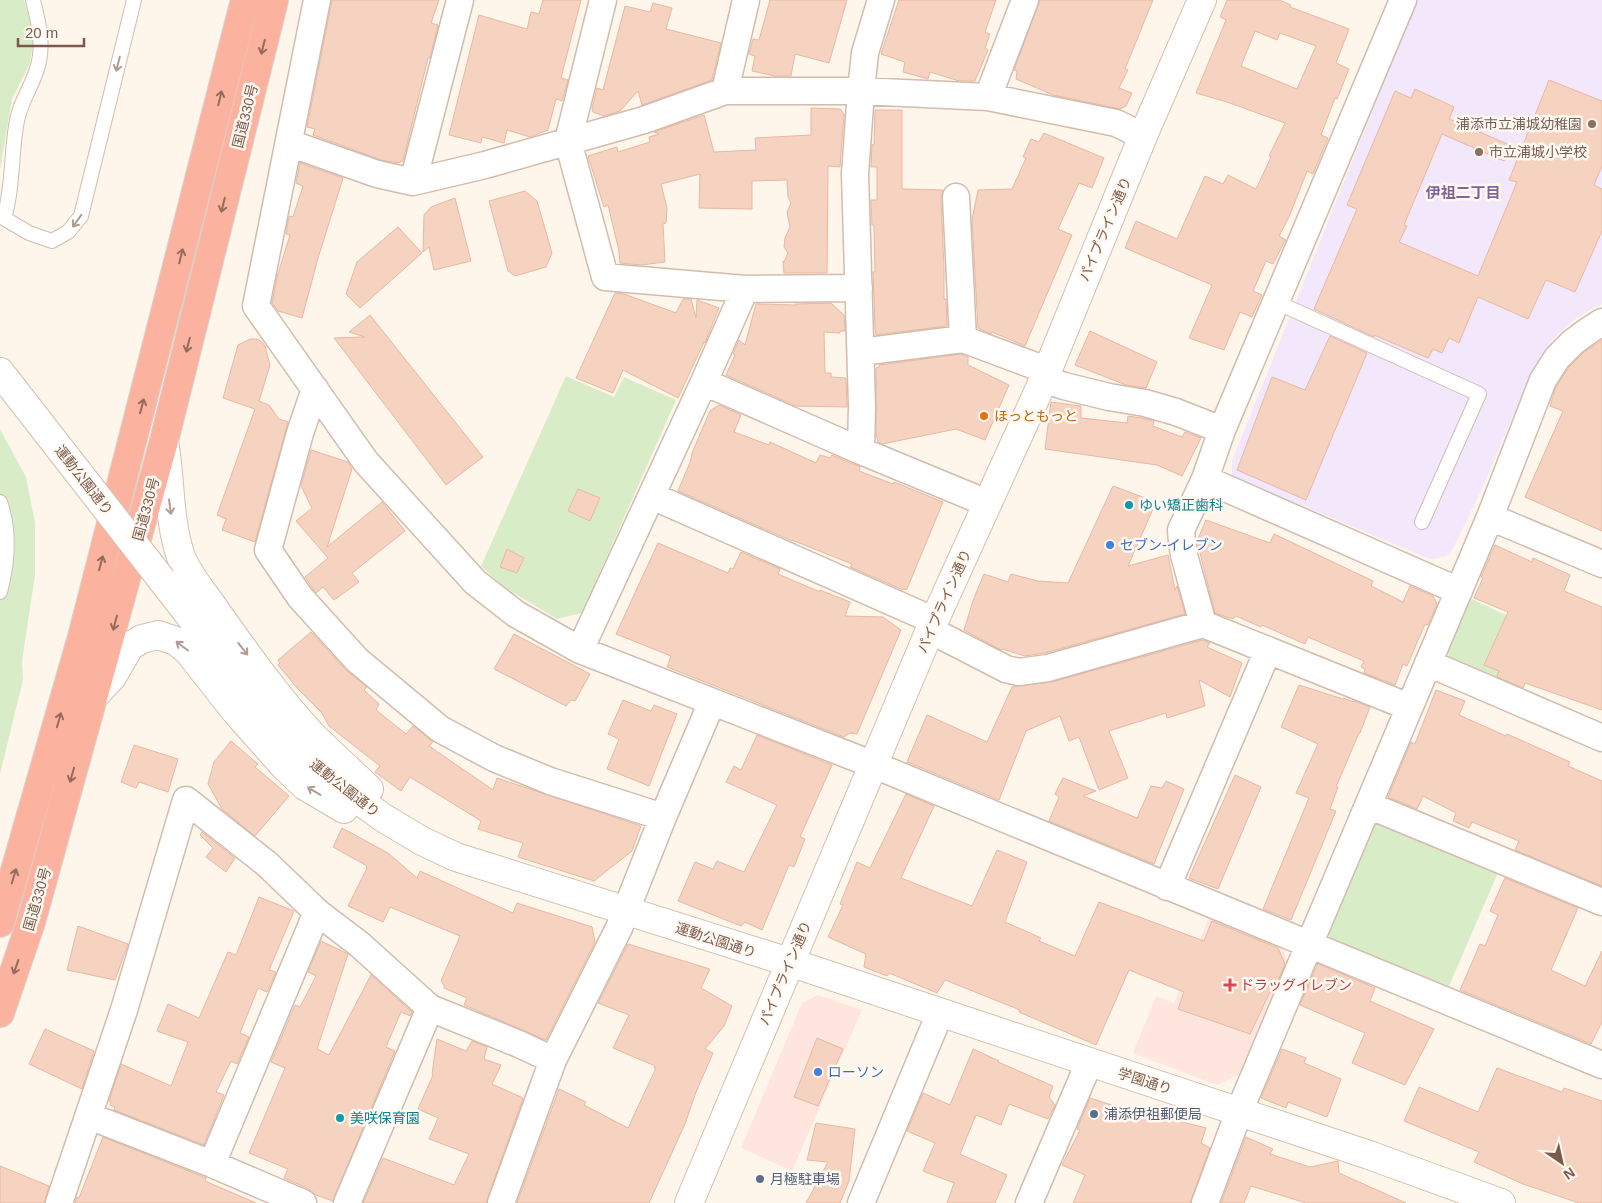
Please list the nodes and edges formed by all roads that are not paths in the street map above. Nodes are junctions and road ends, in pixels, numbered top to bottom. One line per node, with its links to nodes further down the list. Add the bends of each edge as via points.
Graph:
1 (33, 0): 21 (lane, via 40,27 40,51 36,72 22,102 16,126 9,201)
2 (134, 0): 21 (lane, one-way to 21, via 81,216 68,232 52,241 29,233)
3 (245, 0): 61 (highway, 国道330号, one-way to 3, via 82,637)
4 (274, 0): 33 (highway, 国道330号, one-way to 33)
5 (317, 0): 18 (street)
6 (460, 0): 19 (street)
7 (603, 0): 17 (street)
8 (746, 0): 13 (street)
9 (881, 0): 14 (street, via 865,53)
10 (1025, 0): 15 (street)
11 (1202, 0): 16 (street, パイプライン通り)
12 (1403, 0): 24 (street)
13 (725, 91): 14 (street); 17 (street, via 644,120)
14 (860, 91): 15 (street); 22 (street, via 855,174)
15 (988, 97): 16 (street, via 1116,123)
16 (1143, 136): 29 (street, パイプライン通り)
17 (568, 141): 19 (street); 23 (street, via 605,277)
18 (289, 143): 19 (street, via 377,174); 31 (street, via 256,306)
19 (413, 182)
20 (956, 198): 26 (street)
21 (2, 217)
22 (859, 288): 23 (street); 27 (street)
23 (745, 289): 30 (street)
24 (1276, 302): 32 (street); 40 (lane, via 1479,394)
25 (1602, 322): 39 (street, via 1573,342 1557,358 1543,380)
26 (963, 339): 27 (street); 29 (street)
27 (861, 352): 34 (street)
28 (0, 372): 56 (street, 運動公園通り, bridge, via 276,727 318,770 382,817)
29 (1045, 375): 32 (street, via 1064,386 1161,407); 38 (street, パイプライン通り)
30 (704, 382): 34 (street); 36 (street)
31 (315, 389): 46 (street, via 366,462 475,582 516,614); 55 (street, via 268,550 300,597 357,660 440,729 494,758 550,781)
32 (1222, 430): 35 (street)
33 (164, 441): 49 (highway, 国道330号, one-way to 49); 56 (street, one-way to 56, via 173,530 182,559 195,581 310,733)
34 (861, 451): 38 (street)
35 (1205, 479): 42 (street); 44 (street, via 1182,530 1184,555)
36 (652, 496): 45 (street); 46 (street)
37 (0, 502): 43 (lane, via 7,539 6,566)
38 (987, 503): 45 (street, パイプライン通り)
39 (1490, 518): 41 (street); 42 (street)
40 (1422, 522)
41 (1602, 564)
42 (1459, 591): 48 (street)
43 (0, 592)
44 (1203, 624): 45 (street, via 1048,668 1019,672 1006,669); 47 (street)
45 (933, 625): 53 (street, パイプライン通り)
46 (580, 650): 50 (street)
47 (1268, 650): 51 (street); 57 (street)
48 (1428, 663): 51 (street); 52 (street)
49 (95, 695): 56 (street, one-way to 49, via 363,821 306,786 262,742 188,651 176,642 158,635 130,646 112,677); 65 (highway, 国道330号, one-way to 65, via 31,922)
50 (712, 702): 53 (street); 55 (street)
51 (1409, 707): 54 (street)
52 (1602, 738)
53 (874, 765): 57 (street); 63 (street, パイプライン通り)
54 (1368, 805): 58 (street); 62 (street)
55 (663, 817): 59 (street)
56 (422, 841): 59 (street, 運動公園通り, via 456,856)
57 (1167, 887): 62 (street)
58 (1602, 902)
59 (626, 911): 63 (street, 運動公園通り); 67 (street)
60 (317, 912): 64 (street, via 359,944); 71 (street, via 266,864 186,800); 72 (street)
61 (0, 923)
62 (1309, 945): 69 (street); 70 (street)
63 (790, 962): 66 (street, 学園通り); 77 (street, パイプライン通り)
64 (430, 1008): 67 (street); 75 (street)
65 (0, 1013)
66 (940, 1014): 68 (street, 学園通り); 78 (street)
67 (553, 1060): 76 (street)
68 (1089, 1063): 70 (street, 学園通り); 79 (street)
69 (1601, 1063)
70 (1239, 1112): 80 (street); 81 (street, 学園通り)
71 (89, 1116): 72 (street); 73 (street)
72 (212, 1164): 74 (street)
73 (60, 1203)
74 (303, 1203)
75 (347, 1203)
76 (501, 1203)
77 (688, 1203)
78 (861, 1203)
79 (1029, 1203)
80 (1204, 1203)
81 (1500, 1203)

